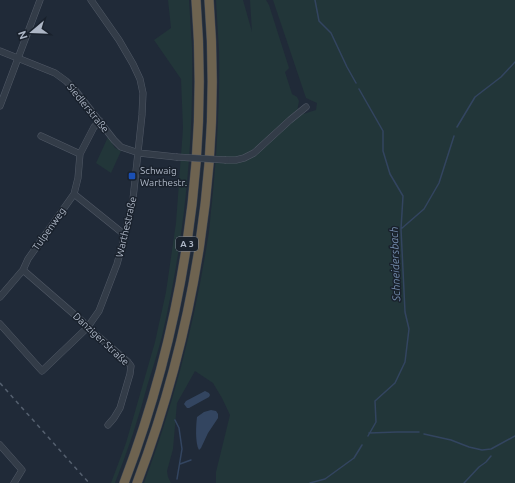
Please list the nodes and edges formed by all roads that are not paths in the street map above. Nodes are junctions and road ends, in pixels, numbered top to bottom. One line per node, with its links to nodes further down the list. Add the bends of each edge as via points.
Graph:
1 (40, 0): 6 (street)
2 (91, 0): 12 (street, Warthestraße, via 134,64 140,79 143,93)
3 (196, 0): 22 (highway, A 3, via 200,70 198,134 187,244 165,351 147,417)
4 (209, 0): 23 (highway, A 3, via 212,105 203,226 171,380)
5 (0, 51): 6 (street, Siedlerstraße)
6 (19, 58): 7 (street); 9 (street, Siedlerstraße, via 55,73 66,81)
7 (0, 106)
8 (306, 106): 12 (street, Siedlerstraße, bridge, via 254,153 244,158 226,160)
9 (100, 121): 11 (street, Tulpenweg, via 94,127); 12 (street, Siedlerstraße, via 121,147)
10 (41, 136): 11 (street)
11 (80, 154): 13 (street, Tulpenweg)
12 (138, 154): 14 (street, Warthestraße, via 133,199)
13 (74, 194): 14 (street); 15 (street, Tulpenweg)
14 (125, 235): 18 (street, Warthestraße, via 106,294 99,311)
15 (23, 270): 16 (street, Tulpenweg); 18 (street, Danziger Straße)
16 (0, 297)
17 (0, 324): 18 (street, Warthestraße, via 42,371)
18 (87, 328): 19 (street, Danziger Straße, via 131,366 120,408)
19 (108, 425)
20 (0, 445): 21 (street, via 22,470)
21 (14, 483)
22 (124, 483)
23 (137, 483)

